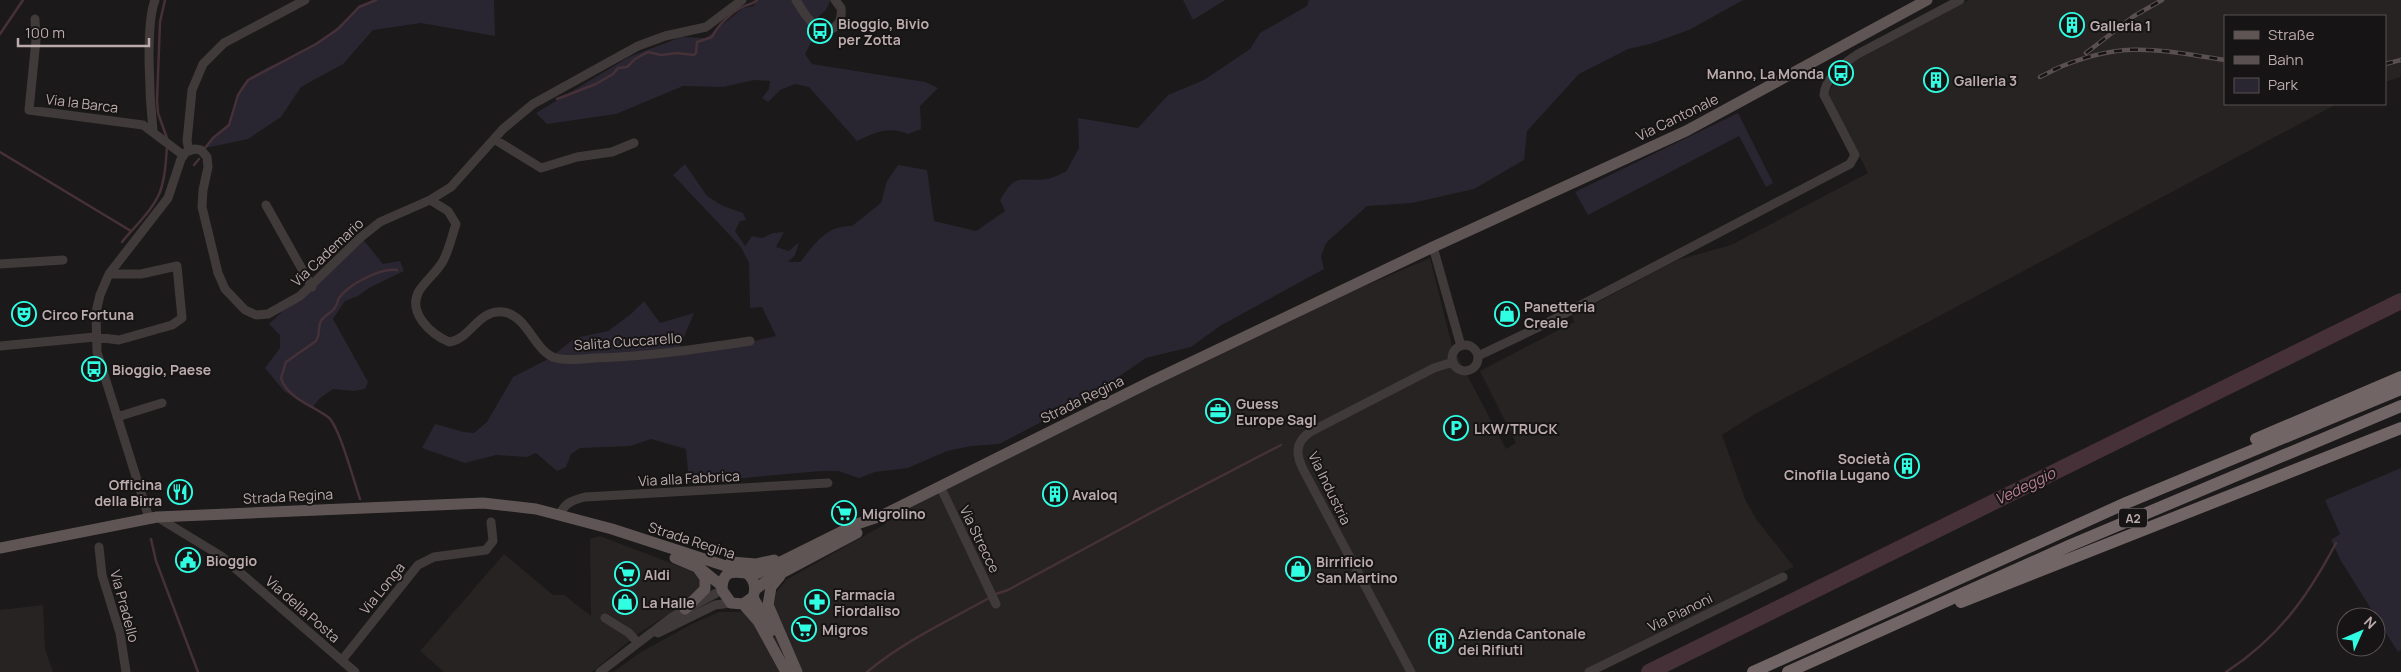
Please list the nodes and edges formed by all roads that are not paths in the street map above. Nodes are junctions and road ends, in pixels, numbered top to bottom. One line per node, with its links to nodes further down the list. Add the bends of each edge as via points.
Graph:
1 (305, 0): 12 (street, via 224,43 202,64 195,78 190,103)
2 (742, 0): 10 (street, Via Cademario, via 706,27 649,41 542,98)
3 (796, 0): 4 (street, via 812,22 825,30 840,20 841,8)
4 (835, 0)
5 (1927, 0): 15 (main road, Via Cantonale, via 1686,131)
6 (1960, 0): 24 (street, via 1858,54 1843,64 1825,88 1824,95 1855,155 1850,164)
7 (153, 1): 9 (street, via 150,101)
8 (35, 19): 9 (street, Via la Barca, via 29,110 143,126)
9 (153, 131): 12 (street, Via la Barca, via 167,144)
10 (494, 139): 11 (street, via 541,168 577,156 612,152); 13 (street, Via Cademario, via 458,181)
11 (634, 143)
12 (186, 152): 18 (street, via 163,206); 19 (street, Via Cademario, via 201,150 207,157 202,199 204,219 222,282 236,302 251,314 262,315 287,305)
13 (430, 200): 19 (street, Via Cademario, via 376,225); 21 (street, Salita Cuccarello, via 448,211 456,224 445,258 420,290 416,299 417,311 428,329 449,342 461,339 485,316 502,311 530,330 540,346 555,358 616,358)
14 (266, 206): 19 (street)
15 (1433, 247): 23 (street); 32 (main road, Strada Regina)
16 (63, 260): 17 (street)
17 (0, 264)
18 (109, 274): 20 (street, via 97,304); 20 (street, via 141,274 177,266 180,320 119,340)
19 (312, 287)
20 (95, 337): 22 (street); 29 (street)
21 (750, 342)
22 (0, 346)
23 (1461, 346): 24 (street, via 1474,348); 25 (street, via 1453,354)
24 (1478, 356): 25 (street, via 1476,365 1470,370 1458,369)
25 (1453, 362): 62 (street, Via Industria, via 1434,368 1310,432 1300,440 1297,449 1298,460)
26 (2399, 381): 64 (highway, A2, via 2158,482 2126,503)
27 (162, 403): 29 (street)
28 (2401, 406): 52 (highway, A2, via 2138,515)
29 (117, 417): 35 (street)
30 (2401, 428): 52 (highway, A2, via 1923,618)
31 (828, 483): 33 (street, Via alla Fabbrica, via 585,497 569,502)
32 (940, 486): 34 (main road, Strada Regina); 49 (street, Via Strecce)
33 (560, 515): 35 (main road, Strada Regina, via 524,506 473,503); 36 (main road, Strada Regina)
34 (881, 516): 39 (main road, Strada Regina); 43 (main road, via 860,531)
35 (153, 518): 41 (main road, Strada Regina); 55 (street, Via della Posta, via 221,556)
36 (578, 521): 38 (main road, Strada Regina); 42 (main road, Strada Regina)
37 (491, 522): 55 (street, Via Longa, via 493,542 486,550 434,557 418,565)
38 (612, 530): 39 (main road, via 640,533 718,558 749,564 770,561); 44 (main road, Strada Regina)
39 (825, 540): 44 (main road, Strada Regina, via 759,573)
40 (98, 547): 56 (street, Via Pradello, via 103,580 120,633)
41 (0, 548)
42 (692, 565): 46 (main road, Strada Regina, via 710,575); 50 (main road, via 703,575 706,585 702,595)
43 (787, 570): 47 (main road, via 760,584); 61 (main road, via 771,587 768,604)
44 (742, 571): 46 (main road, via 725,577); 47 (main road, via 753,579)
45 (1783, 577): 63 (street, Via Pianoni)
46 (722, 588): 48 (main road); 50 (street)
47 (750, 597): 48 (main road); 59 (main road, via 758,622); 60 (main road)
48 (731, 602): 53 (street, via 715,605)
49 (996, 604)
50 (685, 609): 53 (street)
51 (606, 618): 54 (street)
52 (1867, 636): 65 (highway, A2)
53 (646, 638): 54 (street)
54 (638, 643): 58 (street)
55 (342, 660): 57 (street, Via della Posta)
56 (126, 672)
57 (355, 672)
58 (600, 672)
59 (786, 672)
60 (793, 672)
61 (798, 672)
62 (1410, 672)
63 (1589, 672)
64 (1753, 672)
65 (1788, 672)

